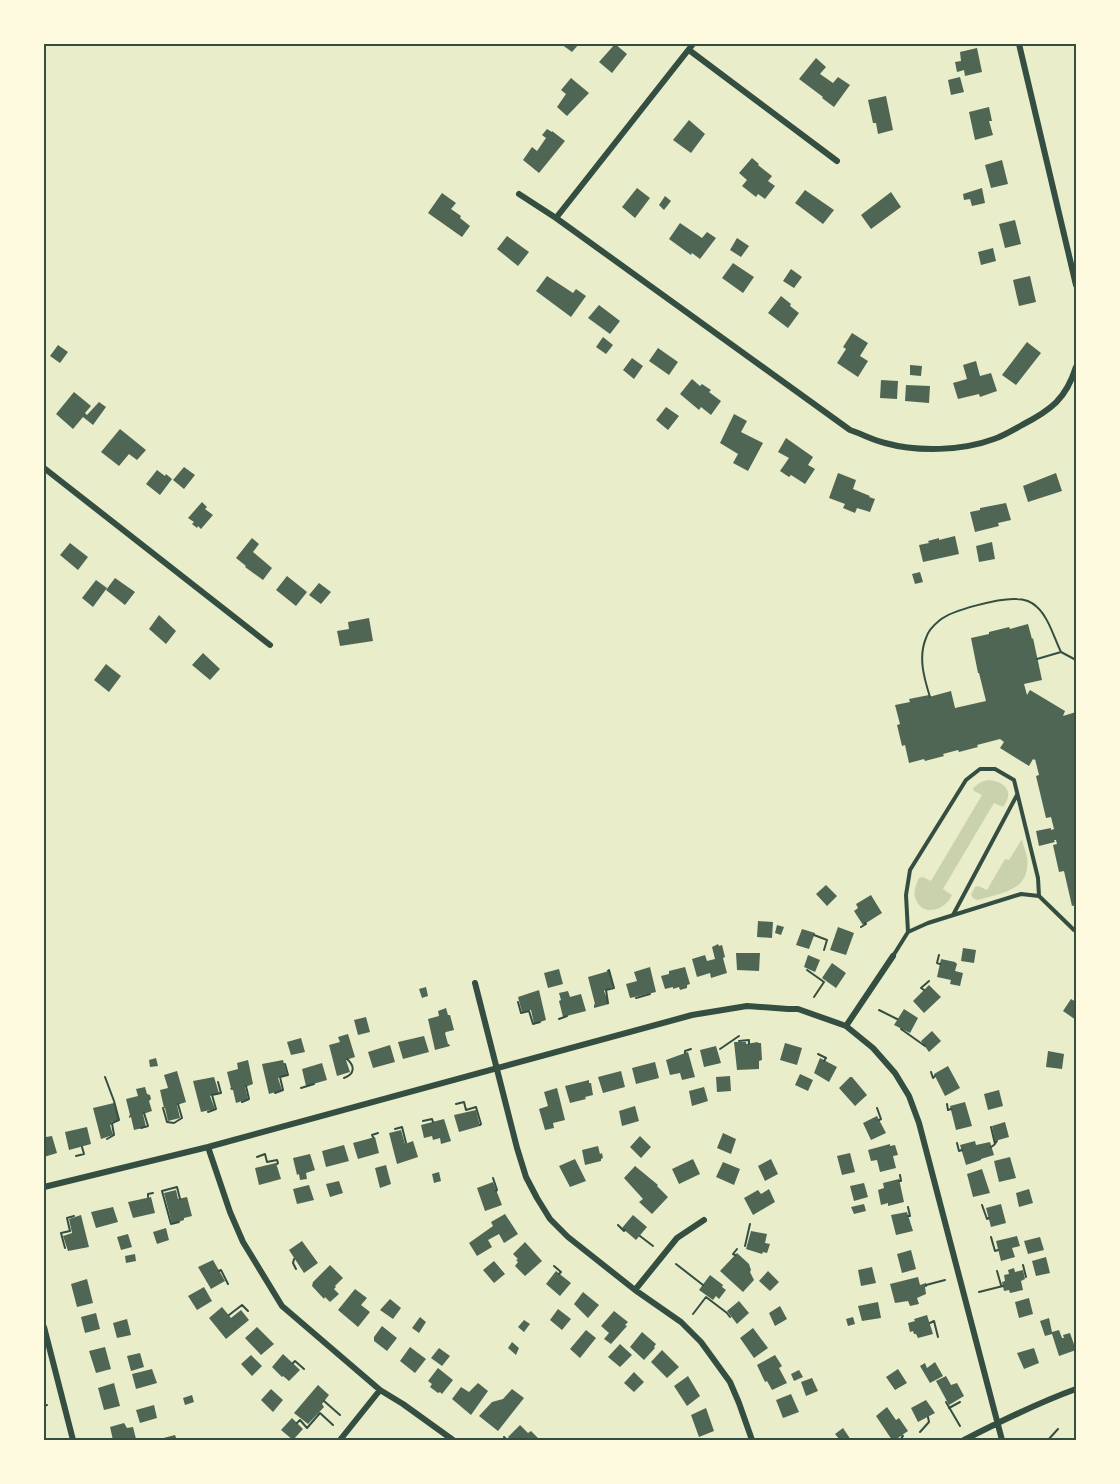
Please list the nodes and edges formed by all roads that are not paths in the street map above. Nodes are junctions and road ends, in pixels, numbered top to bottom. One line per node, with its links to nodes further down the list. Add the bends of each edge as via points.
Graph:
1 (693, 44): 3 (street)
2 (1019, 44): 7 (street)
3 (689, 50): 4 (street); 6 (street)
4 (837, 161)
5 (519, 194): 6 (street)
6 (556, 218): 8 (street, via 850,430 886,444 962,448 994,439 1041,415 1060,400)
7 (1077, 285)
8 (1077, 367)
9 (44, 468): 10 (street)
10 (270, 645)
11 (1017, 795): 12 (lane); 13 (lane); 15 (lane, via 1014,780 995,770 980,769 966,780 910,870 906,895)
12 (1039, 896): 13 (lane, via 1021,894); 14 (lane)
13 (953, 915): 15 (lane)
14 (1077, 931)
15 (908, 932): 16 (lane)
16 (892, 956): 18 (street)
17 (475, 982): 19 (street)
18 (846, 1026): 19 (street, via 798,1010 747,1006 692,1015); 27 (street, via 895,1073 911,1100)
19 (496, 1068): 20 (street); 23 (street, via 526,1177 550,1219)
20 (208, 1146): 21 (street); 26 (street, via 243,1242 282,1306)
21 (44, 1187)
22 (704, 1220): 23 (street, via 677,1238)
23 (635, 1290): 31 (street, via 681,1322 702,1344 730,1382)
24 (44, 1327): 28 (street)
25 (1077, 1389): 27 (street)
26 (380, 1390): 29 (street); 30 (street)
27 (998, 1423): 32 (street); 33 (street)
28 (73, 1440)
29 (340, 1440)
30 (453, 1440)
31 (752, 1440)
32 (964, 1440)
33 (1002, 1440)

